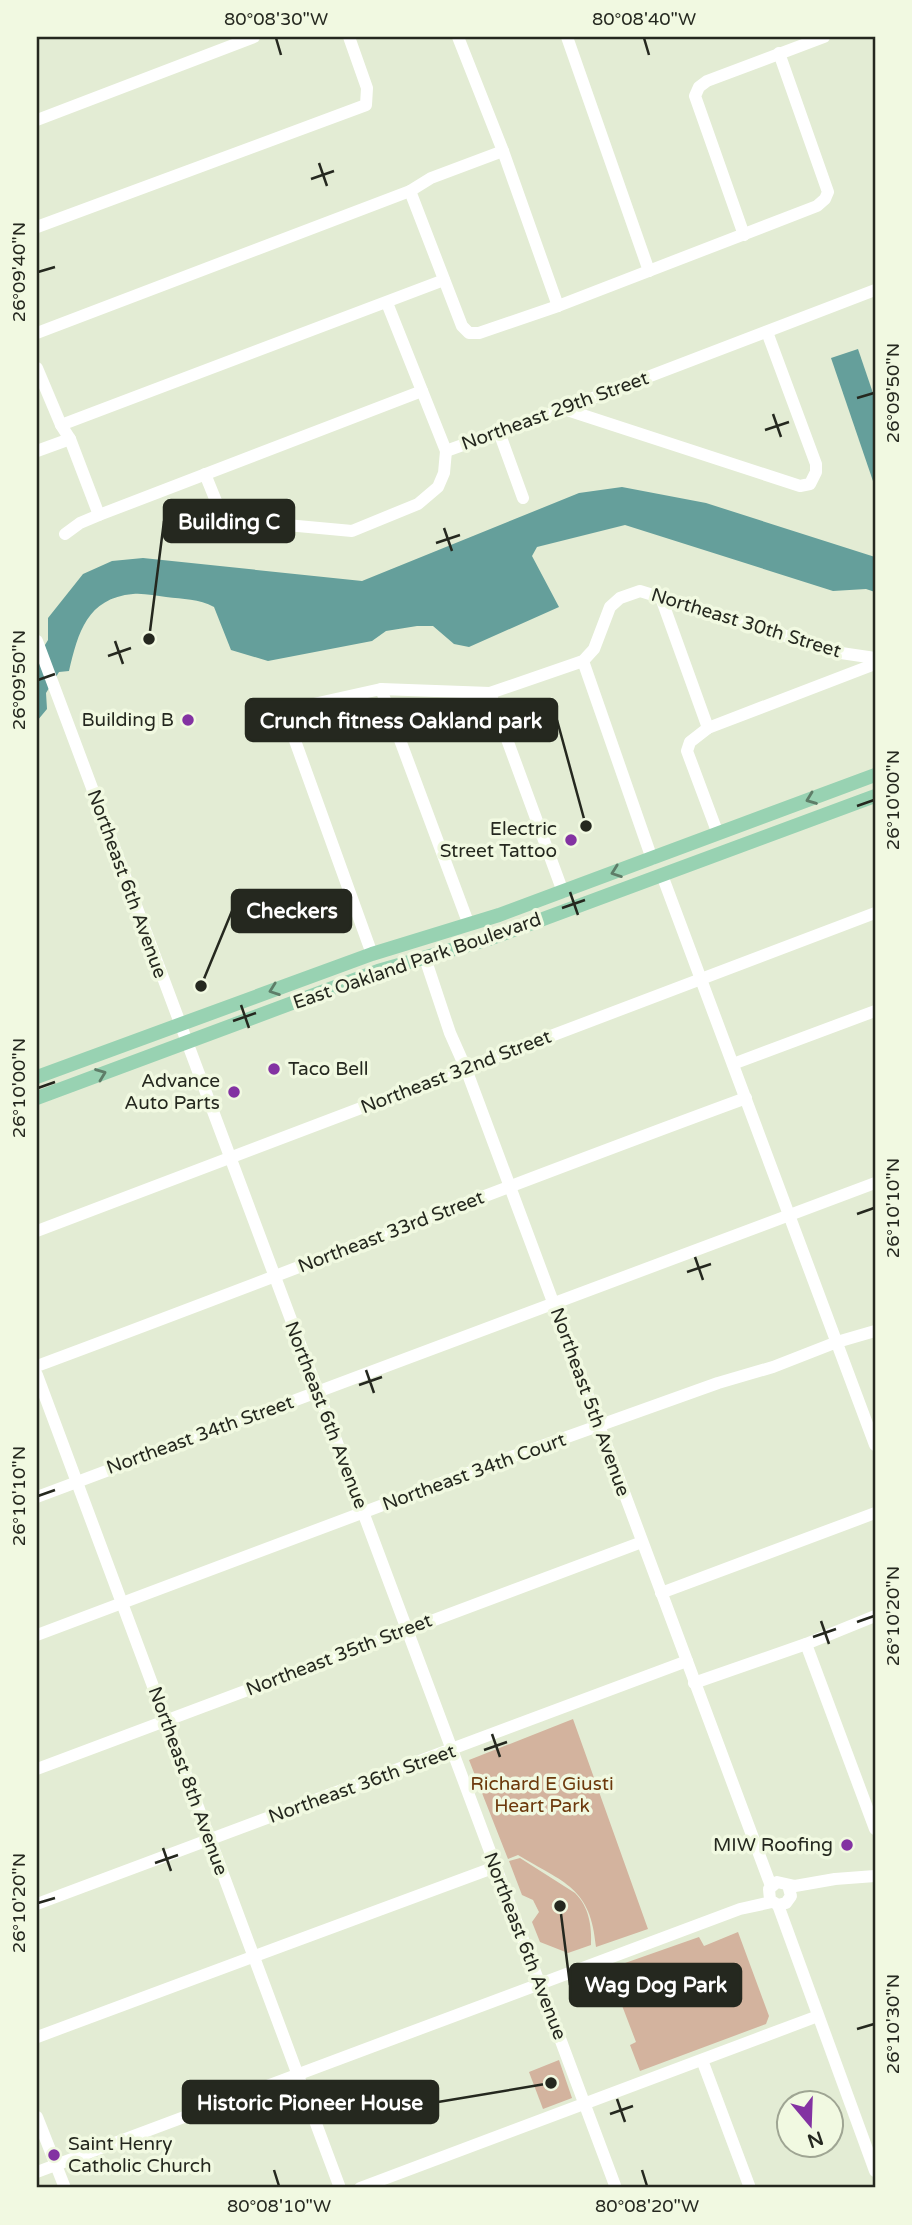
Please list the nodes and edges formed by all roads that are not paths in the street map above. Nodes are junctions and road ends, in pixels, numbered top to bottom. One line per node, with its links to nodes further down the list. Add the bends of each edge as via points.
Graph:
1 (254, 37): 7 (street)
2 (349, 37): 10 (street, via 367,88 366,105)
3 (458, 37): 8 (street)
4 (566, 37): 12 (street)
5 (824, 37): 6 (street)
6 (779, 53): 11 (street, via 828,192 817,206); 11 (street, via 707,80 695,96)
7 (37, 120)
8 (503, 151): 9 (street, via 431,178); 16 (street)
9 (410, 191): 13 (street); 18 (street)
10 (37, 227)
11 (744, 235): 12 (street)
12 (649, 271): 16 (street)
13 (444, 280): 15 (street); 16 (street, via 468,333)
14 (875, 290): 17 (street, Northeast 29th Street)
15 (387, 303): 20 (street); 22 (street)
16 (558, 306)
17 (767, 332): 21 (street, Northeast 29th Street); 21 (street, via 816,464 810,484 800,485)
18 (37, 333)
19 (37, 368): 22 (street)
20 (422, 391): 26 (street); 27 (street)
21 (564, 409): 23 (street, Northeast 29th Street)
22 (61, 425): 24 (street)
23 (499, 432): 26 (street, Northeast 29th Street); 28 (street)
24 (70, 439): 25 (street); 29 (street)
25 (37, 451)
26 (446, 451): 27 (street, Northeast 29th Street, via 438,486 418,504 352,531 242,521 225,515)
27 (205, 474): 29 (street)
28 (523, 498)
29 (99, 515): 30 (street)
30 (65, 534)
31 (660, 595): 33 (street, Northeast 30th Street, via 841,653); 34 (street, Northeast 30th Street, via 640,591 620,598 610,607 594,649); 38 (street)
32 (37, 642): 56 (street, Northeast 6th Avenue)
33 (875, 658)
34 (583, 661): 37 (street); 45 (street)
35 (875, 664): 38 (street)
36 (382, 689): 37 (street); 50 (street); 52 (street, via 300,707 288,715)
37 (490, 693): 47 (street)
38 (708, 728): 43 (street, via 690,742 687,751)
39 (875, 775): 40 (main road, East Oakland Park Boulevard)
40 (839, 789): 42 (main road); 43 (main road, East Oakland Park Boulevard, one-way to 43)
41 (875, 796): 42 (main road, East Oakland Park Boulevard)
42 (827, 814): 46 (main road, East Oakland Park Boulevard)
43 (718, 834): 44 (main road, East Oakland Park Boulevard)
44 (680, 848): 45 (main road, East Oakland Park Boulevard); 46 (main road, via 666,862)
45 (652, 859): 47 (main road, East Oakland Park Boulevard, one-way to 47)
46 (662, 874): 49 (main road, East Oakland Park Boulevard); 54 (street)
47 (563, 891): 49 (main road); 50 (main road, East Oakland Park Boulevard)
48 (875, 913): 54 (street, Northeast 32nd Street)
49 (549, 917): 53 (main road, East Oakland Park Boulevard)
50 (469, 925): 51 (main road, East Oakland Park Boulevard)
51 (451, 931): 52 (main road, East Oakland Park Boulevard); 53 (main road, via 429,948)
52 (372, 954): 56 (main road, East Oakland Park Boulevard, one-way to 56)
53 (425, 958): 57 (main road, East Oakland Park Boulevard); 59 (street, Northeast 5th Avenue)
54 (701, 978): 58 (street); 59 (street, Northeast 32nd Street)
55 (875, 1011): 58 (street)
56 (179, 1024): 57 (street, Northeast 6th Avenue); 60 (main road, East Oakland Park Boulevard)
57 (186, 1042): 61 (main road, East Oakland Park Boulevard, one-way to 57); 63 (street, Northeast 6th Avenue)
58 (733, 1063): 62 (street)
59 (466, 1069): 63 (street, Northeast 32nd Street); 65 (street, Northeast 5th Avenue)
60 (37, 1077)
61 (37, 1098)
62 (746, 1098): 65 (street, Northeast 33rd Street); 66 (street)
63 (230, 1158): 67 (street, Northeast 32nd Street); 68 (street, Northeast 6th Avenue)
64 (875, 1183): 66 (street, Northeast 34th Street)
65 (509, 1185): 68 (street, Northeast 33rd Street); 69 (street, Northeast 5th Avenue)
66 (790, 1216): 69 (street, Northeast 34th Street); 71 (street)
67 (37, 1231)
68 (274, 1278): 72 (street, Northeast 33rd Street); 74 (street, Northeast 6th Avenue)
69 (553, 1303): 74 (street, Northeast 34th Street); 75 (street, Northeast 5th Avenue)
70 (875, 1331): 71 (street, Northeast 34th Court)
71 (837, 1342): 75 (street, Northeast 34th Court); 76 (street)
72 (37, 1366)
73 (37, 1375): 77 (street, Northeast 8th Avenue)
74 (317, 1392): 77 (street, Northeast 34th Street); 80 (street, Northeast 6th Avenue)
75 (600, 1426): 80 (street, Northeast 34th Court); 81 (street, Northeast 5th Avenue)
76 (875, 1445)
77 (77, 1481): 78 (street, Northeast 34th Street); 83 (street, Northeast 8th Avenue)
78 (37, 1497)
79 (875, 1513): 82 (street)
80 (363, 1514): 83 (street, Northeast 34th Court); 85 (street, Northeast 6th Avenue)
81 (642, 1542): 82 (street, Northeast 5th Avenue); 85 (street, Northeast 35th Street)
82 (661, 1593): 88 (street, Northeast 5th Avenue)
83 (122, 1604): 86 (street, Northeast 34th Court); 90 (street, Northeast 8th Avenue)
84 (875, 1616): 87 (street)
85 (407, 1630): 90 (street, Northeast 35th Street); 91 (street, Northeast 6th Avenue)
86 (37, 1635)
87 (806, 1644): 89 (street); 93 (street)
88 (687, 1661): 89 (street, Northeast 5th Avenue); 91 (street, Northeast 36th Street)
89 (694, 1683): 98 (street, Northeast 5th Avenue)
90 (166, 1720): 92 (street, Northeast 35th Street); 94 (street, Northeast 8th Avenue)
91 (452, 1751): 94 (street, Northeast 36th Street); 95 (street, Northeast 6th Avenue)
92 (37, 1769)
93 (875, 1829)
94 (210, 1840): 99 (street, Northeast 36th Street); 100 (street, Northeast 8th Avenue)
95 (495, 1867): 100 (street); 101 (street, Northeast 6th Avenue)
96 (875, 1876): 98 (street)
97 (875, 1883): 98 (street)
98 (779, 1894): 101 (street); 102 (street, Northeast 5th Avenue, via 786,1931)
99 (37, 1904)
100 (254, 1957): 103 (street); 105 (street, Northeast 8th Avenue)
101 (540, 1985): 105 (street); 106 (street, Northeast 6th Avenue)
102 (818, 2016): 104 (street); 109 (street, Northeast 5th Avenue)
103 (37, 2037)
104 (702, 2060): 106 (street); 115 (street)
105 (299, 2075): 108 (street); 112 (street, Northeast 8th Avenue)
106 (584, 2104): 113 (street); 114 (street, Northeast 6th Avenue)
107 (37, 2117): 108 (street)
108 (55, 2165): 110 (street); 111 (street)
109 (875, 2171)
110 (37, 2172)
111 (65, 2188)
112 (340, 2188)
113 (360, 2188)
114 (616, 2188)
115 (750, 2188)

